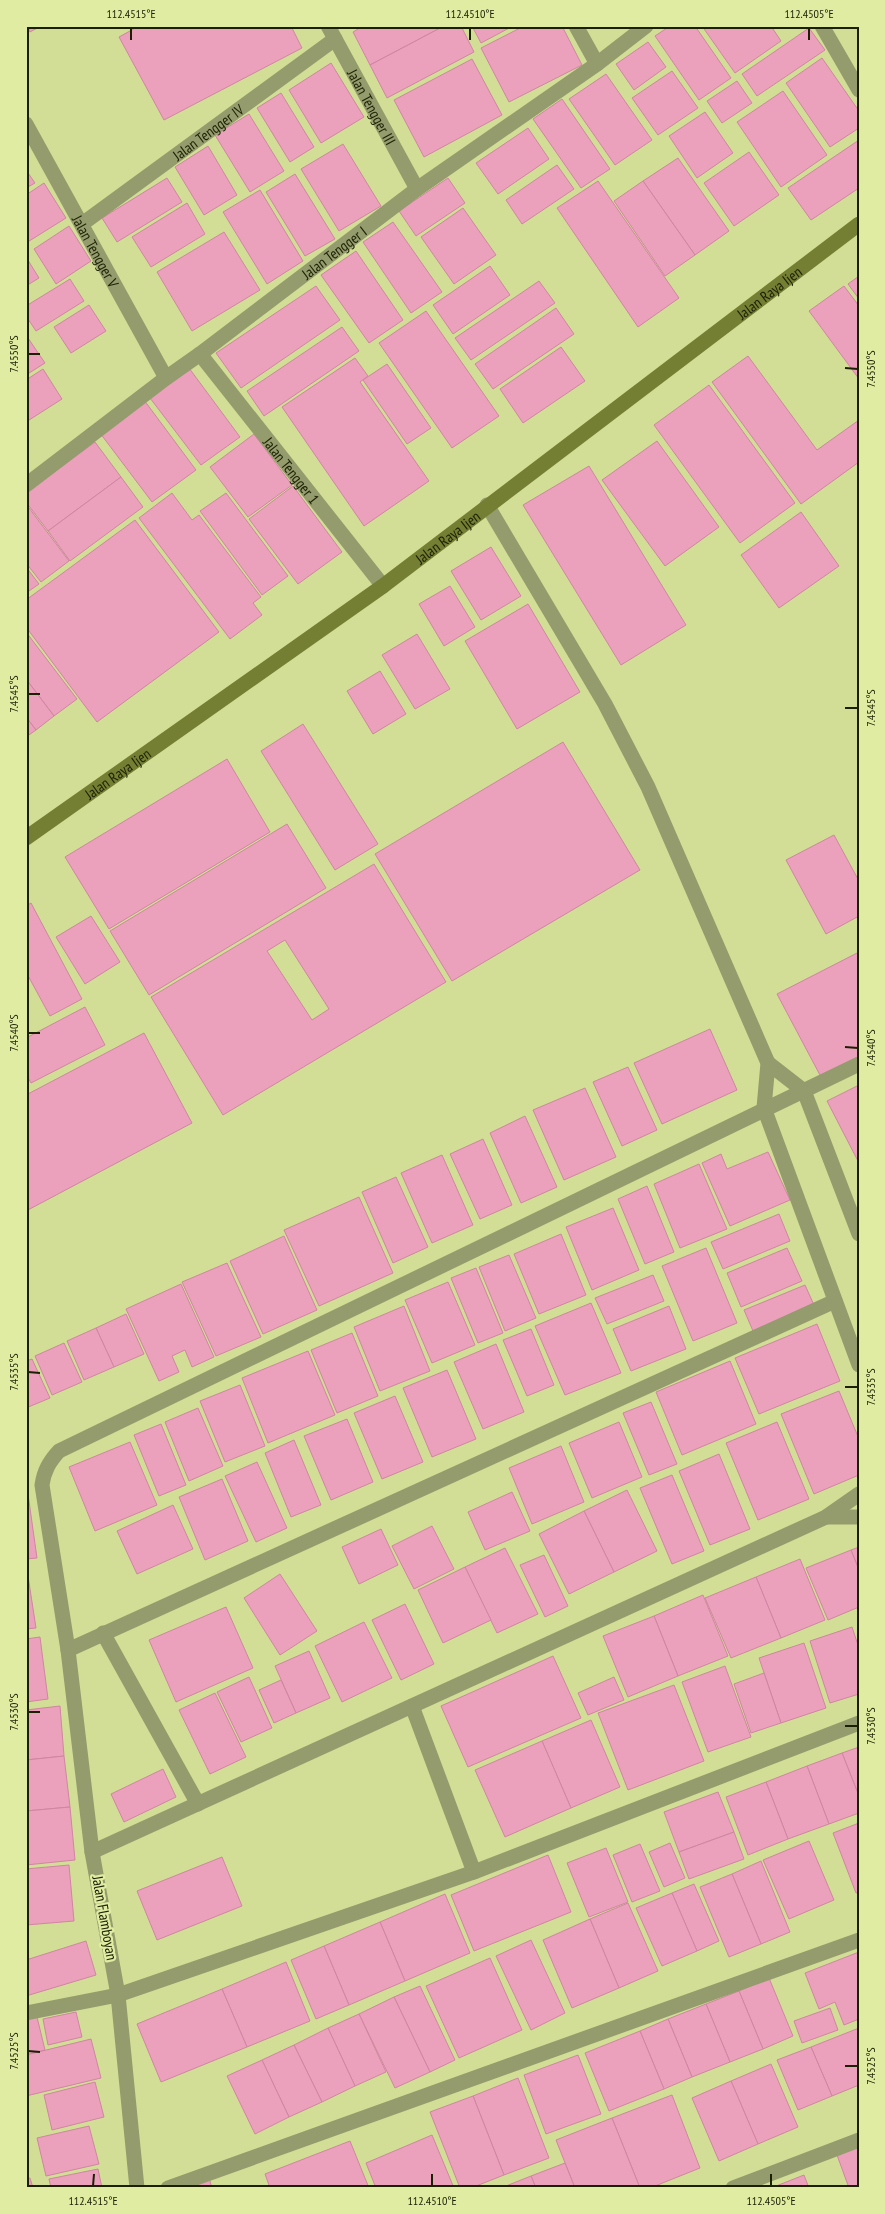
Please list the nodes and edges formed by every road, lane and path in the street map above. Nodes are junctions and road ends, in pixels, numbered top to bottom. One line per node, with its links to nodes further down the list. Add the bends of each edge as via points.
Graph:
1 (576, 26): 5 (street)
2 (646, 26): 5 (street, Jalan Tengger I)
3 (822, 26): 6 (street)
4 (331, 33): 9 (street, Jalan Tengger III); 10 (street, Jalan Tengger IV)
5 (597, 64): 9 (street, Jalan Tengger I)
6 (859, 90)
7 (26, 124): 8 (street, Jalan Tengger V)
8 (32, 146): 10 (street, Jalan Tengger V)
9 (417, 189): 12 (street, Jalan Tengger I)
10 (82, 224): 13 (street, Jalan Tengger V)
11 (859, 224): 15 (street, Jalan Raya Ijen)
12 (200, 354): 13 (street, Jalan Tengger I); 16 (street, Jalan Tengger 1)
13 (166, 378): 14 (street, Jalan Tengger I)
14 (27, 482)
15 (487, 505): 16 (street, Jalan Raya Ijen); 18 (street, via 628,745)
16 (383, 586): 17 (street, Jalan Raya Ijen)
17 (26, 838)
18 (768, 1063): 20 (street); 21 (street)
19 (859, 1064): 20 (street, Jalan Flamboyan)
20 (804, 1091): 21 (street, Jalan Flamboyan); 22 (street)
21 (764, 1108): 23 (street); 29 (street, Jalan Flamboyan, via 60,1451 50,1460 42,1486)
22 (859, 1234)
23 (835, 1301): 24 (street); 28 (street)
24 (859, 1365)
25 (859, 1494): 27 (street)
26 (859, 1517): 27 (street)
27 (826, 1518): 30 (street)
28 (103, 1633): 29 (street); 32 (street)
29 (68, 1650): 33 (street, Jalan Flamboyan)
30 (412, 1706): 32 (street); 34 (street)
31 (859, 1723): 34 (street)
32 (198, 1804): 33 (street)
33 (92, 1852): 36 (street, Jalan Flamboyan)
34 (474, 1872): 36 (street)
35 (859, 1940): 40 (street)
36 (118, 1995): 37 (street); 39 (street, Jalan Flamboyan)
37 (26, 2013)
38 (859, 2140): 41 (street)
39 (137, 2188)
40 (168, 2188)
41 (732, 2188)

